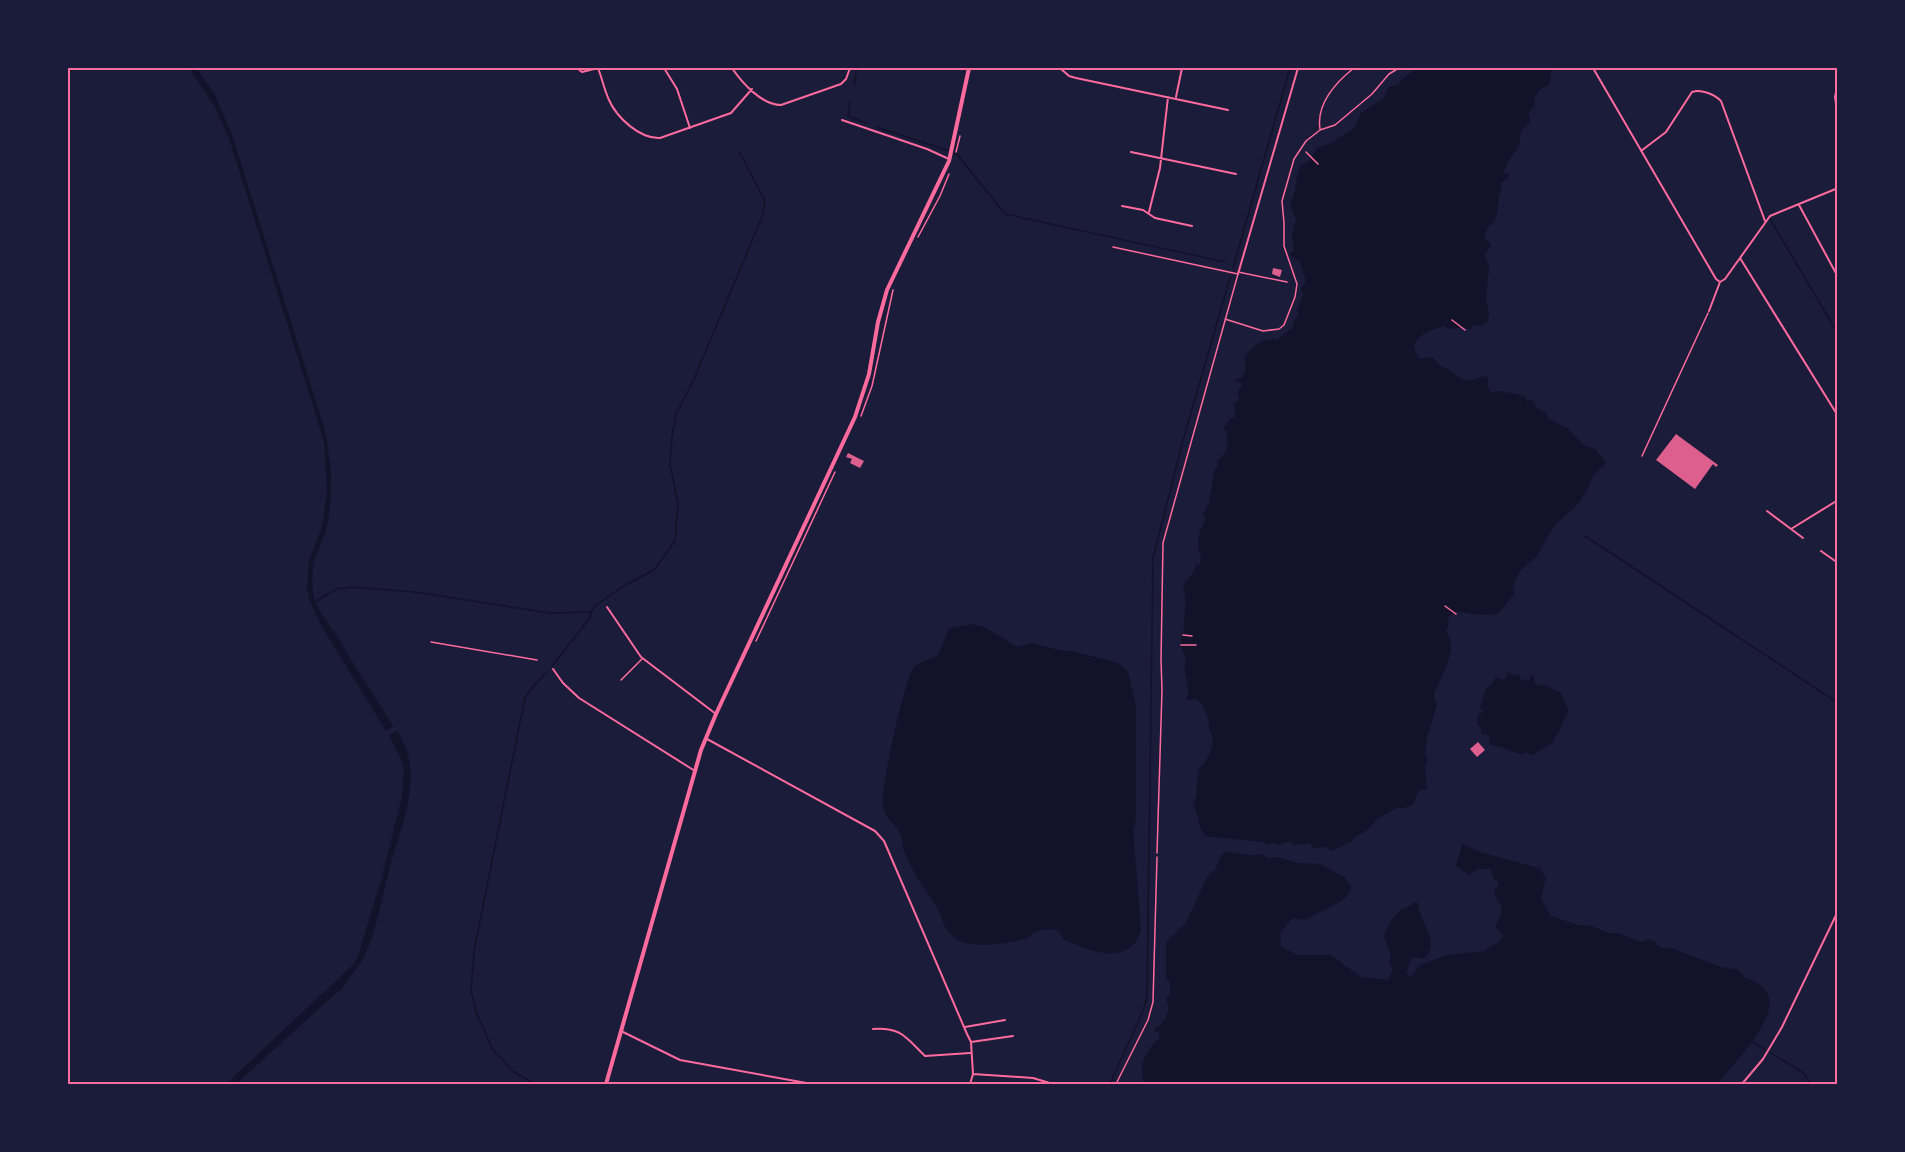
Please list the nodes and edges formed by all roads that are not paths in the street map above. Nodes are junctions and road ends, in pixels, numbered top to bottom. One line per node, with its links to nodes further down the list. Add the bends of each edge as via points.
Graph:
1 (577, 68): 2 (street, via 582,72)
2 (598, 68): 20 (street, via 613,108 642,135 660,138)
3 (664, 68): 20 (street, via 677,89)
4 (732, 68): 14 (street)
5 (850, 68): 14 (street, via 846,79 834,88 781,105 772,105)
6 (969, 68): 25 (main road)
7 (1060, 68): 15 (street, via 1076,78)
8 (1182, 68): 16 (street)
9 (1298, 68): 35 (street)
10 (1354, 68): 21 (lane, via 1326,99)
11 (1399, 68): 21 (lane, via 1335,124)
12 (1593, 68): 22 (street)
13 (1838, 83): 18 (street)
14 (752, 89): 20 (street, via 731,113)
15 (1168, 97): 16 (street); 24 (street)
16 (1176, 98): 17 (street)
17 (1227, 110)
18 (1838, 116)
19 (842, 120): 25 (street)
20 (690, 128)
21 (1320, 130): 40 (lane, via 1303,144 1294,159 1282,201 1284,246 1297,284 1284,325 1263,331)
22 (1641, 151): 31 (street, via 1666,132 1692,92 1716,96); 38 (street)
23 (1131, 152): 24 (street)
24 (1160, 158): 26 (street); 30 (street)
25 (949, 160): 53 (main road, via 887,290 867,382 855,417)
26 (1236, 174)
27 (1838, 188): 28 (street)
28 (1798, 204): 31 (street); 36 (street)
29 (1122, 206): 30 (street)
30 (1149, 212): 32 (street, via 1155,218)
31 (1765, 221): 34 (street)
32 (1192, 226)
33 (1113, 246): 35 (lane)
34 (1740, 258): 38 (street); 41 (street)
35 (1238, 273): 37 (lane); 40 (lane)
36 (1838, 277)
37 (1287, 282)
38 (1720, 282): 39 (street)
39 (1709, 311): 42 (lane)
40 (1224, 319): 56 (lane, via 1163,543)
41 (1838, 416)
42 (1642, 456)
43 (1838, 500): 45 (street)
44 (1767, 511): 45 (street)
45 (1791, 529): 46 (street)
46 (1803, 538)
47 (1821, 551): 48 (street)
48 (1838, 563)
49 (607, 607): 50 (street)
50 (643, 658): 52 (lane); 53 (street)
51 (553, 669): 55 (street, via 579,698)
52 (621, 680)
53 (716, 714): 54 (main road)
54 (706, 738): 55 (main road); 59 (street, via 876,831 884,841)
55 (695, 771): 61 (main road)
56 (1157, 853)
57 (1838, 912): 70 (street, via 1782,1027)
58 (1005, 1020): 59 (street)
59 (965, 1027): 63 (street)
60 (873, 1029): 64 (street, via 897,1031 925,1056)
61 (621, 1031): 66 (main road); 67 (street, via 680,1060)
62 (1013, 1036): 63 (street)
63 (971, 1042): 64 (street)
64 (972, 1053): 65 (street)
65 (973, 1074): 68 (street); 69 (street, via 1033,1078)
66 (606, 1084)
67 (812, 1084)
68 (970, 1084)
69 (1053, 1084)
70 (1743, 1084)

